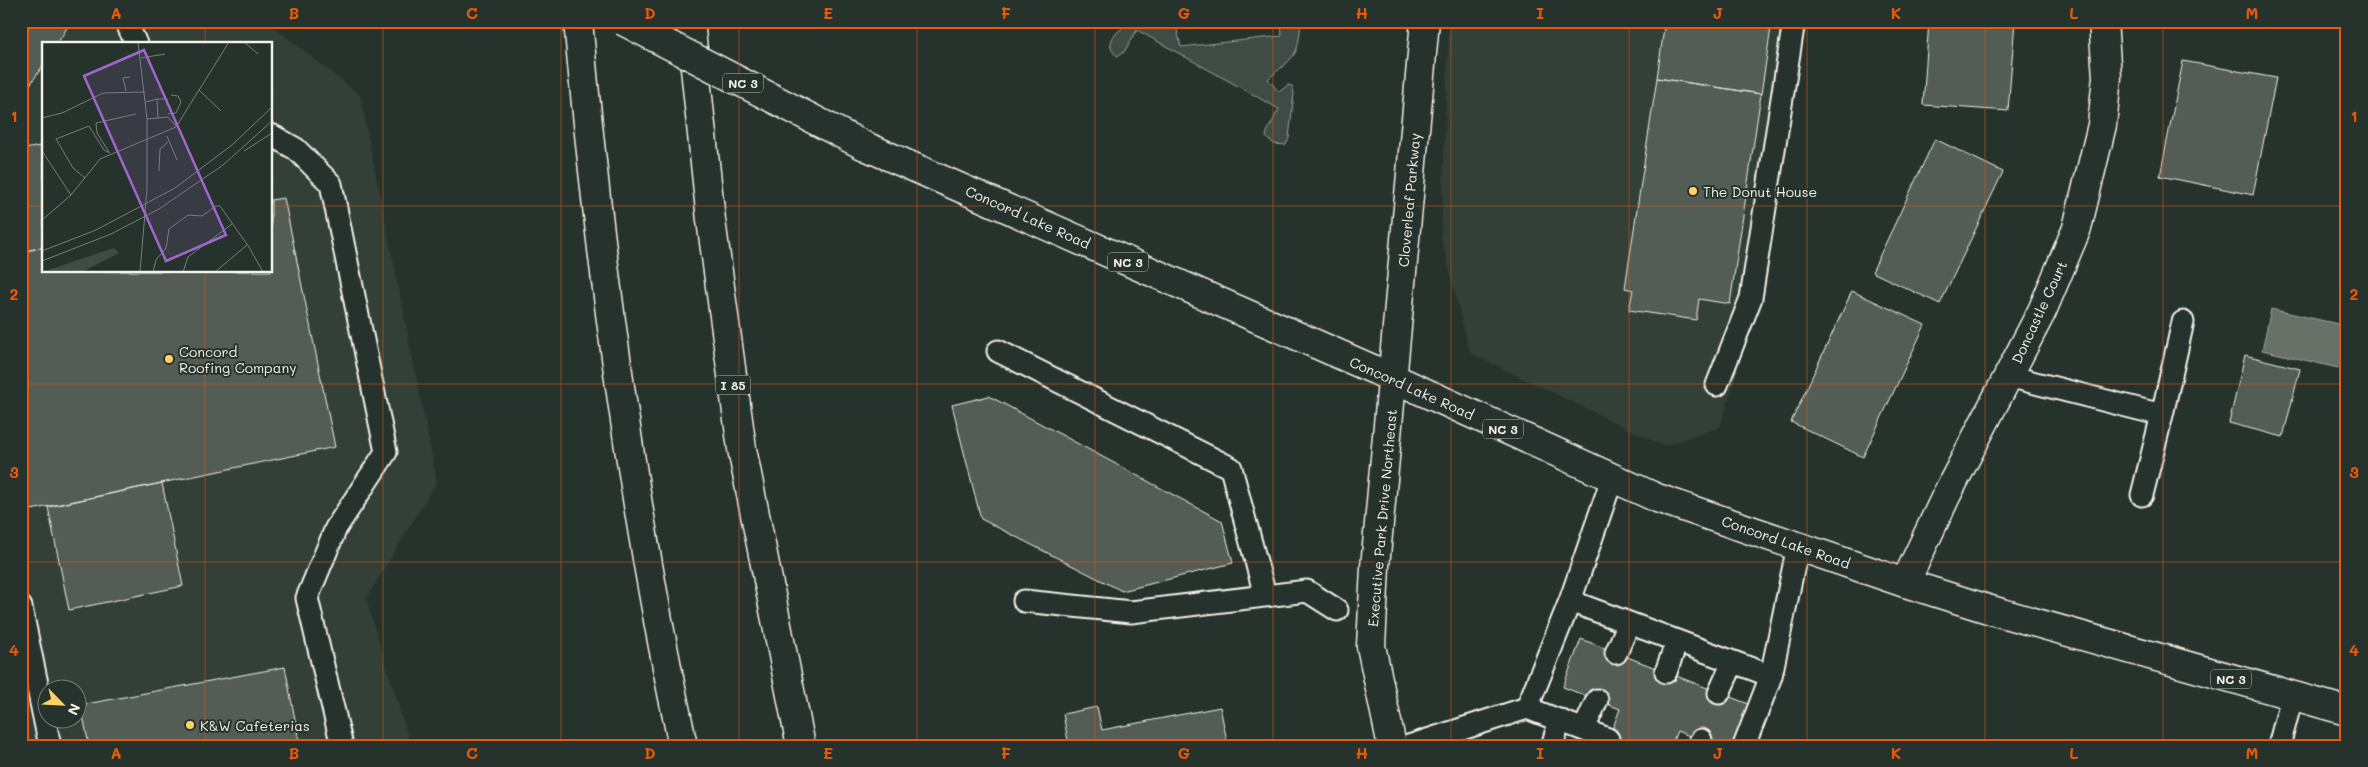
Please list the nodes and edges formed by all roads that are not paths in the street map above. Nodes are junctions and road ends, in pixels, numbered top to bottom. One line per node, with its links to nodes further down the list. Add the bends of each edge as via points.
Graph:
1 (126, 21): 8 (lane)
2 (578, 21): 42 (main road, via 592,176 617,364 657,623)
3 (623, 21): 13 (main road, Concord Lake Road / NC 3, bridge, via 864,144)
4 (690, 21): 43 (main road, I 85, via 711,220 742,449)
5 (1425, 21): 13 (main road, Cloverleaf Parkway)
6 (1794, 21): 14 (lane, via 1751,298)
7 (2102, 21): 12 (main road, Doncastle Court, via 2107,77 2102,125 2077,228 2042,311)
8 (135, 42)
9 (272, 136): 41 (lane, via 296,149 331,184 386,452 336,528 307,598)
10 (2183, 322): 15 (lane)
11 (998, 351): 20 (lane, via 1231,468)
12 (2008, 376): 15 (lane); 19 (main road, Doncastle Court)
13 (1393, 378): 16 (main road, Concord Lake Road / NC 3); 44 (main road, Executive Park Drive Northeast, via 1371,646)
14 (1717, 385)
15 (2162, 415): 17 (lane)
16 (1612, 479): 18 (main road, Concord Lake Road / NC 3, via 1657,498); 22 (lane)
17 (2142, 495)
18 (1798, 546): 19 (main road, Concord Lake Road / NC 3); 30 (lane)
19 (1905, 583): 32 (main road, Concord Lake Road / NC 3)
20 (1265, 595): 21 (lane, via 1131,612); 24 (lane, via 1307,591)
21 (1024, 601)
22 (1570, 601): 25 (lane); 34 (lane)
23 (21, 607): 40 (lane)
24 (1337, 610)
25 (1629, 623): 26 (lane); 27 (lane)
26 (1677, 641): 28 (lane); 29 (lane)
27 (1616, 653)
28 (1733, 662): 30 (lane); 31 (lane)
29 (1666, 672)
30 (1771, 676): 39 (lane)
31 (1719, 693)
32 (2292, 697): 35 (main road, Concord Lake Road / NC 3); 47 (lane)
33 (1597, 700): 37 (lane)
34 (1528, 708): 36 (lane); 45 (lane)
35 (2347, 711)
36 (1560, 720): 37 (lane); 46 (lane)
37 (1584, 730): 38 (lane)
38 (1608, 738)
39 (1750, 742)
40 (50, 746)
41 (342, 746)
42 (683, 746)
43 (801, 746)
44 (1392, 746)
45 (1409, 746)
46 (1552, 746)
47 (2279, 746)

